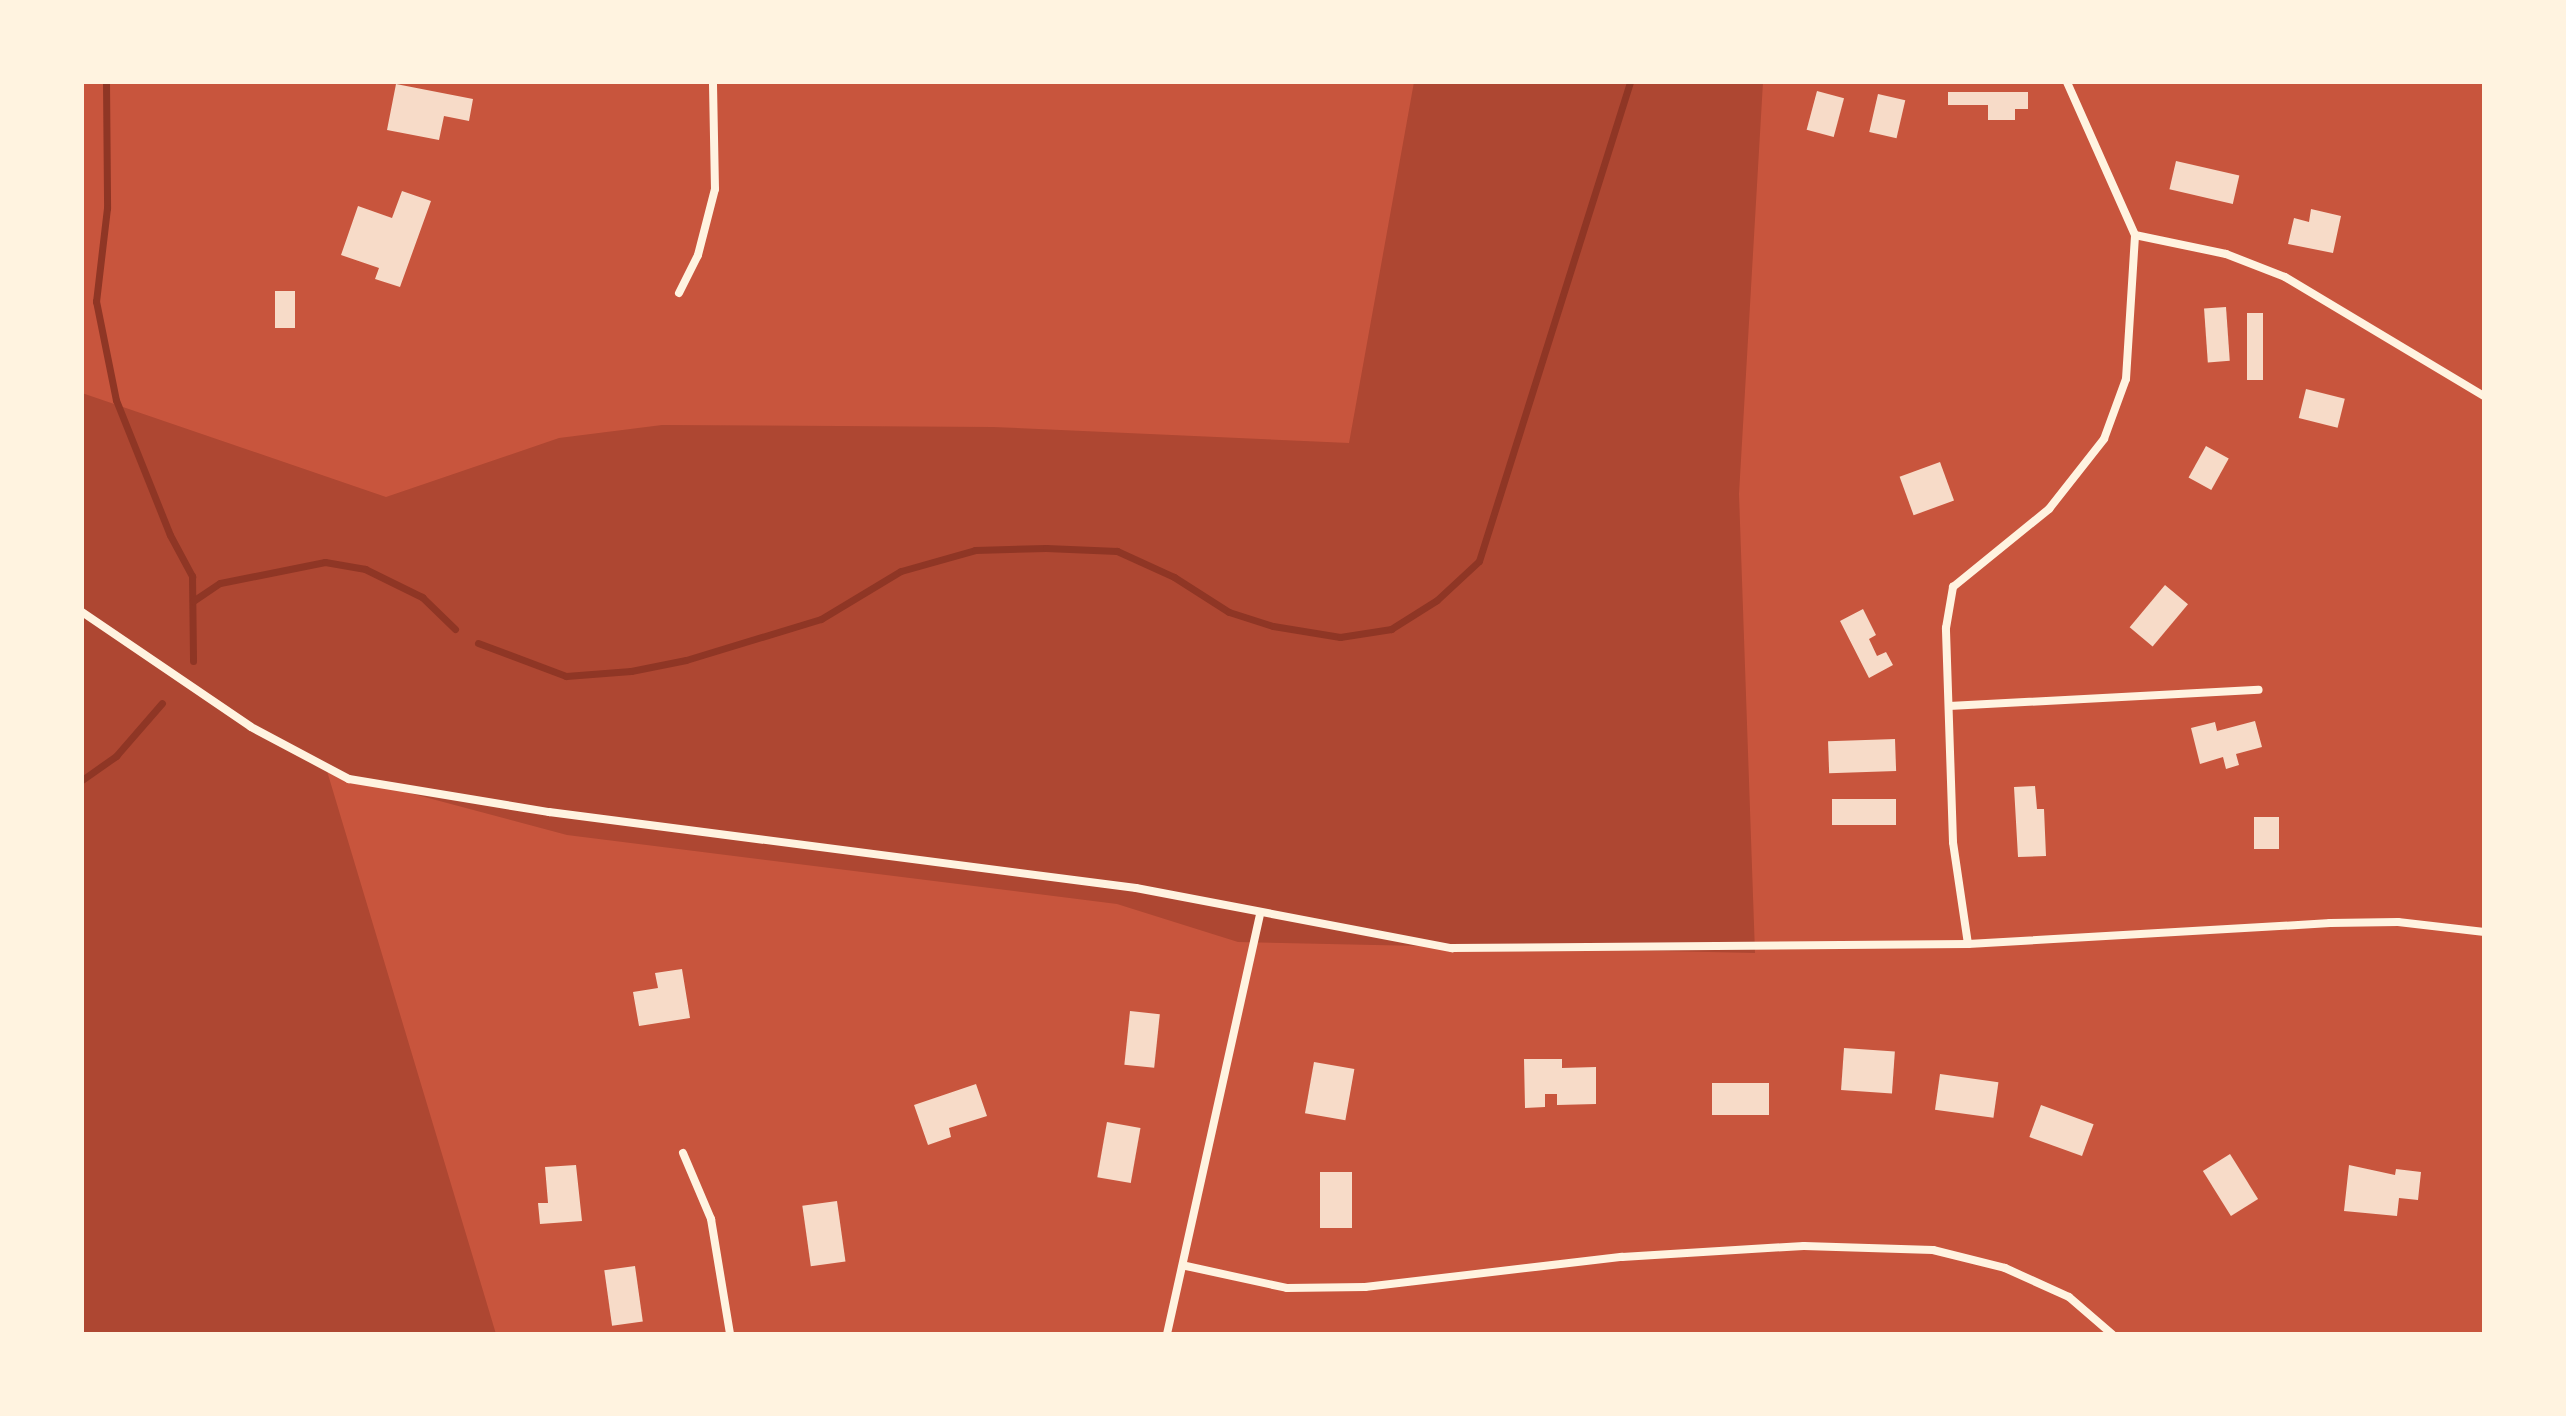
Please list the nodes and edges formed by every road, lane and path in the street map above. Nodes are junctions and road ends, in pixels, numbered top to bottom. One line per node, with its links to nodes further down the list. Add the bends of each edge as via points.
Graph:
1 (713, 82): 4 (street, via 715,189 698,255)
2 (2067, 82): 3 (street)
3 (2135, 235): 5 (street, via 2226,254 2285,277); 8 (street, via 2126,379 2116,417 2049,509 1953,587 1946,628)
4 (679, 293)
5 (2484, 396)
6 (82, 612): 9 (street, via 251,727 349,779 549,812 1136,888)
7 (2259, 690): 8 (street)
8 (1949, 706): 11 (street, via 1953,842)
9 (1260, 916): 11 (street, via 1452,948); 13 (street)
10 (2484, 932): 11 (street, via 2398,922 2330,923)
11 (1968, 944)
12 (683, 1153): 14 (street, via 711,1219)
13 (1186, 1266): 15 (street); 16 (street, via 1287,1288 1365,1287 1637,1256 1804,1246 1933,1250 2005,1268 2069,1297)
14 (730, 1334)
15 (1167, 1334)
16 (2112, 1334)

